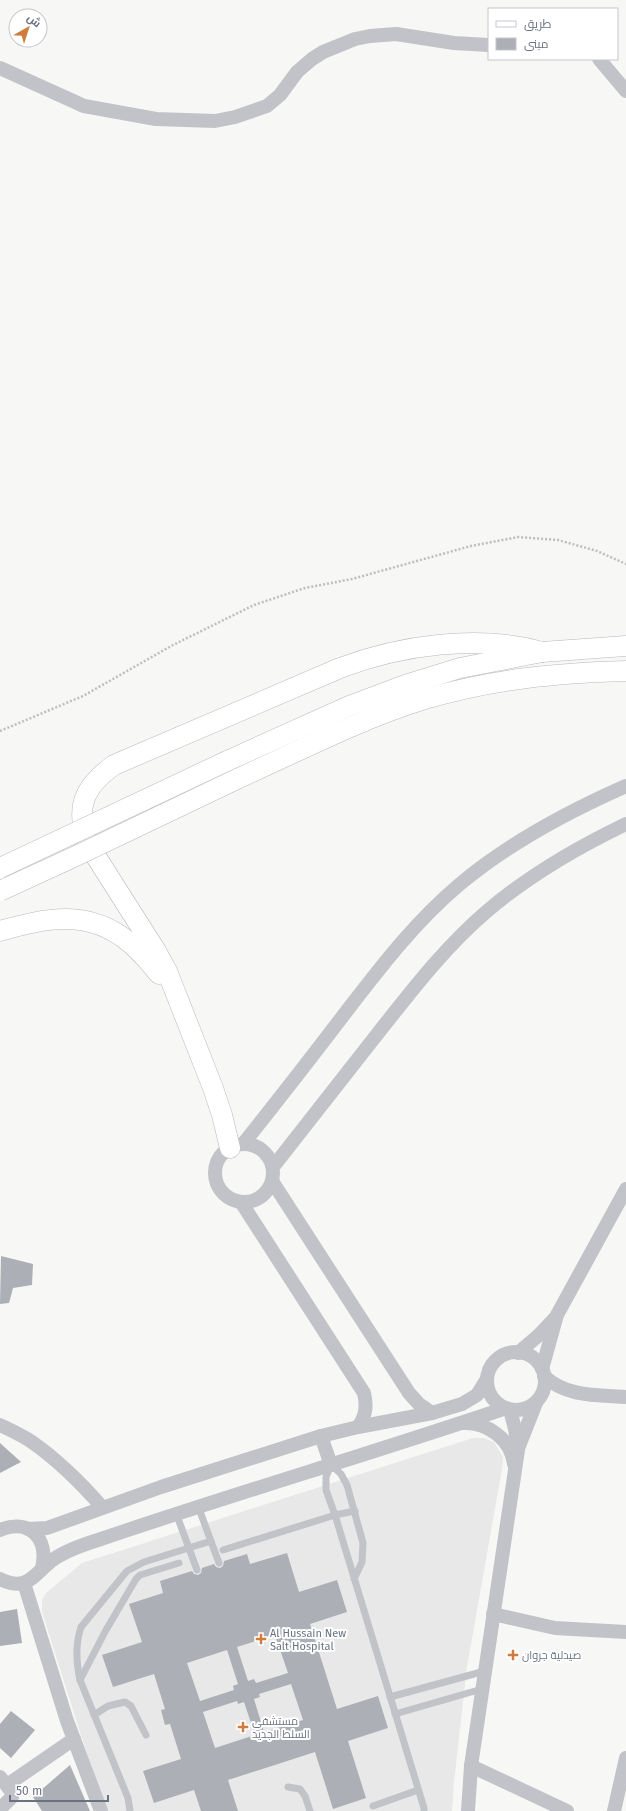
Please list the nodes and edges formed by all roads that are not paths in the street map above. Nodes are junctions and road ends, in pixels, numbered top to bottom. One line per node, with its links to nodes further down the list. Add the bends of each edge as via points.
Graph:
1 (488, 44): 3 (street, via 454,43 396,34 355,39 312,59 267,106 215,121 156,119 84,106)
2 (600, 60): 4 (street)
3 (0, 68)
4 (626, 91)
5 (626, 646): 6 (main road)
6 (542, 652): 10 (main road, bridge, via 480,663 404,685 313,721); 13 (main road, via 509,644 476,643 407,649 373,656 125,760 104,772 92,785 83,801 83,830 88,844 156,951)
7 (625, 671): 11 (main road, bridge, via 552,674 507,680 423,700 357,725)
8 (626, 786): 14 (street, via 537,830 484,866 437,904 396,948)
9 (626, 824): 15 (street, via 580,847 532,877 464,932 425,974)
10 (0, 868)
11 (0, 890)
12 (0, 931): 13 (main road, via 46,919 70,919 99,925 130,942)
13 (176, 992): 14 (main road)
14 (236, 1146): 15 (street, via 253,1146 262,1150 269,1158); 17 (street, via 222,1155 217,1164 216,1179 223,1193)
15 (272, 1174): 17 (street, via 266,1192 257,1199); 26 (street, via 408,1392)
16 (626, 1189): 18 (street)
17 (241, 1202): 29 (street, via 364,1393 366,1411)
18 (558, 1315): 19 (street); 20 (street)
19 (518, 1353): 20 (street, via 528,1355 536,1361); 21 (street, via 505,1355 494,1363)
20 (543, 1373): 22 (street, via 558,1387); 24 (street, via 545,1385)
21 (487, 1379): 25 (street, via 491,1397 497,1404); 26 (street, via 480,1391 470,1400)
22 (574, 1393): 23 (street); 24 (street)
23 (626, 1397)
24 (537, 1402): 25 (street, via 524,1409); 31 (street)
25 (508, 1409): 28 (street); 31 (street, via 515,1429)
26 (432, 1413): 29 (street)
27 (0, 1424): 35 (street, via 58,1462)
28 (457, 1424): 32 (street); 33 (street, via 481,1426 498,1435 514,1460)
29 (358, 1427): 30 (street)
30 (321, 1436): 32 (street); 35 (street)
31 (518, 1450): 33 (street)
32 (331, 1465): 34 (street); 36 (lane, via 345,1479); 38 (lane, via 326,1484)
33 (515, 1473): 51 (street)
34 (198, 1506): 37 (street); 41 (lane)
35 (102, 1507): 39 (street, via 47,1528)
36 (355, 1511): 38 (lane); 49 (lane, via 363,1553)
37 (175, 1513): 42 (lane); 46 (street, via 81,1545)
38 (335, 1515): 43 (lane); 49 (lane)
39 (28, 1529): 40 (street, via 14,1526); 46 (street, via 37,1536 43,1546)
40 (0, 1530)
41 (211, 1542): 42 (lane); 45 (lane)
42 (189, 1548): 47 (lane); 54 (lane, via 136,1566 121,1576 81,1627 76,1649)
43 (223, 1550)
44 (179, 1563): 54 (lane, via 140,1575 136,1579)
45 (219, 1563)
46 (42, 1568): 50 (street)
47 (196, 1570)
48 (0, 1579): 50 (street, via 16,1584)
49 (354, 1579): 56 (lane)
50 (24, 1583): 60 (street)
51 (494, 1614): 52 (street, via 555,1628); 53 (street)
52 (626, 1632)
53 (485, 1671): 55 (street); 56 (lane)
54 (80, 1680): 58 (lane)
55 (482, 1689): 57 (lane); 62 (street)
56 (390, 1697): 57 (lane)
57 (395, 1714): 65 (lane)
58 (94, 1715): 59 (lane, via 108,1706 125,1702 131,1706); 69 (lane, via 128,1798)
59 (146, 1735)
60 (74, 1739): 63 (street); 68 (street)
61 (626, 1758): 74 (street)
62 (471, 1766): 72 (street); 73 (street)
63 (3, 1781): 67 (street, via 12,1791 12,1797)
64 (288, 1787): 70 (lane, via 300,1788)
65 (418, 1790): 66 (lane); 71 (lane)
66 (372, 1806)
67 (0, 1809)
68 (101, 1811)
69 (130, 1811)
70 (310, 1811)
71 (424, 1811)
72 (468, 1811)
73 (567, 1811)
74 (614, 1811)

